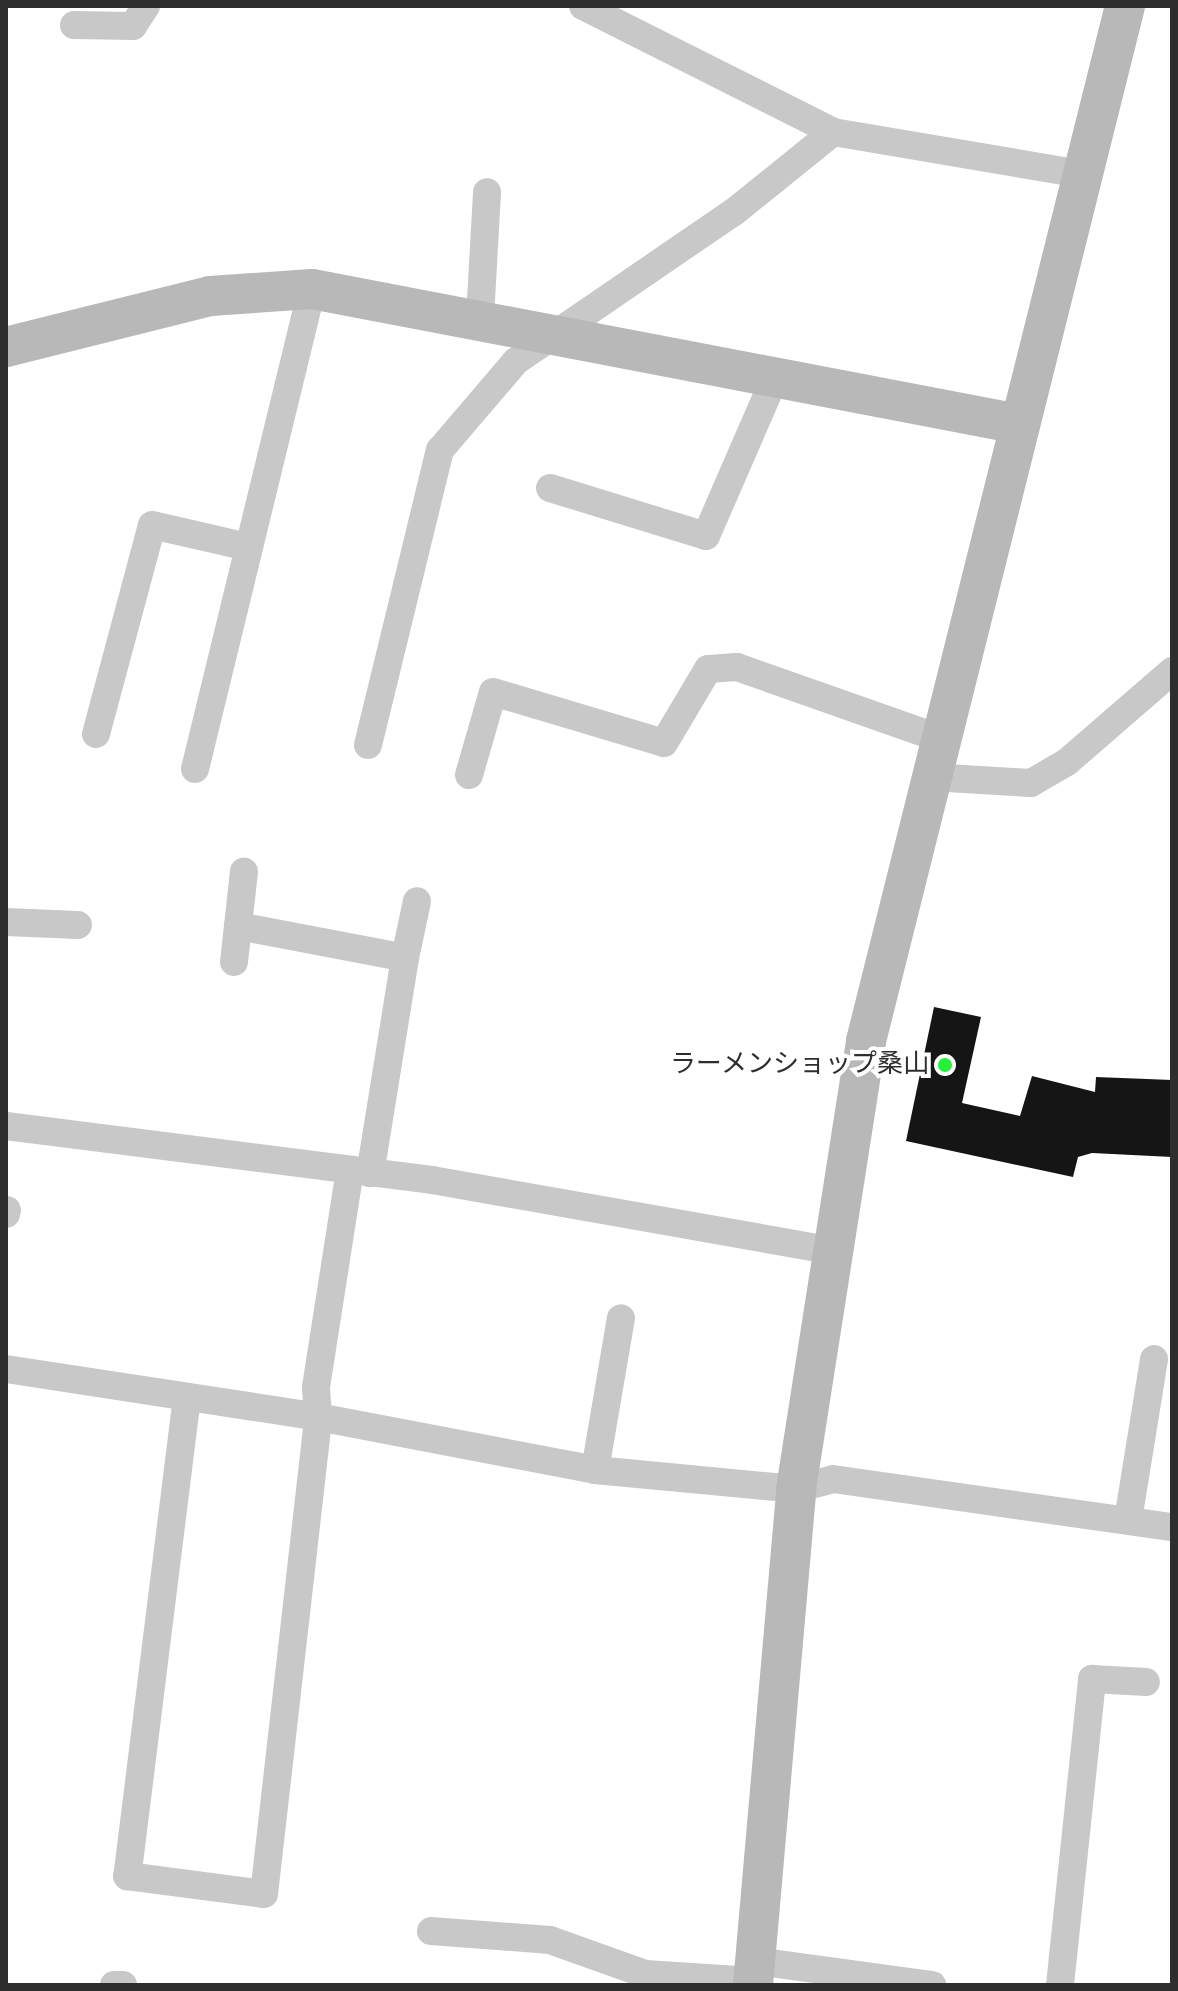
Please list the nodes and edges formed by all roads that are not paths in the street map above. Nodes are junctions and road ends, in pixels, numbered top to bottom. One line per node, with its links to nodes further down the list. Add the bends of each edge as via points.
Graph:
1 (146, 6): 4 (street, via 133,26)
2 (583, 6): 5 (street)
3 (1125, 6): 6 (street)
4 (74, 25)
5 (833, 132): 6 (street); 10 (street, via 734,212)
6 (1082, 174): 13 (street)
7 (487, 192): 9 (street)
8 (312, 289): 9 (street); 11 (street, via 210,296); 15 (street)
9 (480, 318): 10 (street)
10 (554, 334): 12 (street); 19 (street, via 516,361 440,450)
11 (6, 347)
12 (775, 377): 13 (street); 14 (street, via 706,536)
13 (1019, 424): 18 (street)
14 (550, 488)
15 (248, 547): 17 (street, via 152,525); 20 (street)
16 (1171, 677): 22 (street, via 1031,783)
17 (96, 734)
18 (941, 739): 21 (street, via 737,667 708,669 664,743 493,692); 22 (street)
19 (368, 745)
20 (195, 769)
21 (469, 775)
22 (930, 777): 32 (street, via 866,1041)
23 (244, 872): 27 (street)
24 (417, 901): 28 (street)
25 (6, 922): 26 (street)
26 (78, 925)
27 (238, 926): 28 (street); 29 (street)
28 (405, 958): 31 (street)
29 (234, 962)
30 (6, 1126): 31 (street)
31 (360, 1172): 32 (street); 37 (street, via 316,1387)
32 (833, 1251): 39 (street)
33 (621, 1318): 38 (street)
34 (1154, 1359): 40 (street)
35 (6, 1369): 36 (street)
36 (187, 1397): 37 (street); 37 (street, via 127,1876 264,1894)
37 (318, 1417): 38 (street)
38 (595, 1470): 39 (street)
39 (796, 1489): 40 (street, via 833,1479); 44 (street)
40 (1128, 1520): 41 (street)
41 (1172, 1527)
42 (1146, 1682): 48 (street, via 1092,1679)
43 (431, 1931): 44 (street, via 550,1940 645,1974)
44 (754, 1976): 47 (street)
45 (114, 1985): 46 (street)
46 (123, 1985)
47 (932, 1985)
48 (1060, 1985)

